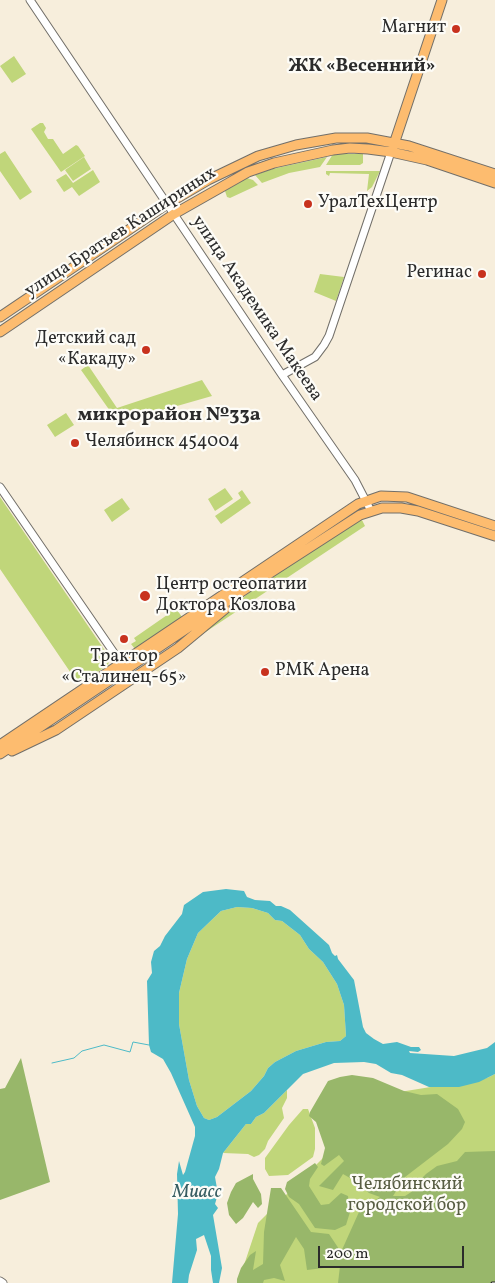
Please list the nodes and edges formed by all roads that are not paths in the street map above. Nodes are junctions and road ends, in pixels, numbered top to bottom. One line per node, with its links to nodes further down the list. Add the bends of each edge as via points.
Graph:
1 (30, 0): 9 (street, улица Академика Макеева)
2 (436, 0): 4 (main road)
3 (442, 0): 4 (main road)
4 (392, 141): 5 (main road); 6 (main road, улица Братьев Кашириных); 9 (main road, улица Братьев Кашириных, via 336,138 286,148 234,166)
5 (389, 151): 6 (main road, улица Братьев Кашириных); 10 (main road, улица Братьев Кашириных, via 350,148 274,164 248,172); 13 (street, via 327,341 315,356)
6 (466, 169): 7 (main road, улица Братьев Кашириных); 8 (main road, улица Братьев Кашириных)
7 (495, 174)
8 (495, 183)
9 (167, 204): 10 (street, улица Академика Макеева); 11 (main road, улица Братьев Кашириных)
10 (174, 214): 12 (main road, улица Братьев Кашириных); 13 (street, улица Академика Макеева)
11 (0, 317)
12 (0, 332)
13 (282, 375): 15 (street, улица Академика Макеева)
14 (0, 487): 20 (street)
15 (367, 500): 16 (street, улица Академика Макеева); 17 (main road, via 381,496 412,498); 20 (main road, via 341,514)
16 (371, 511): 18 (main road, via 392,508 418,511); 19 (main road, via 345,524)
17 (495, 526)
18 (495, 536)
19 (250, 586): 20 (main road); 22 (main road, via 178,648 56,730)
20 (123, 666): 21 (main road); 22 (main road)
21 (0, 745)
22 (0, 755)

